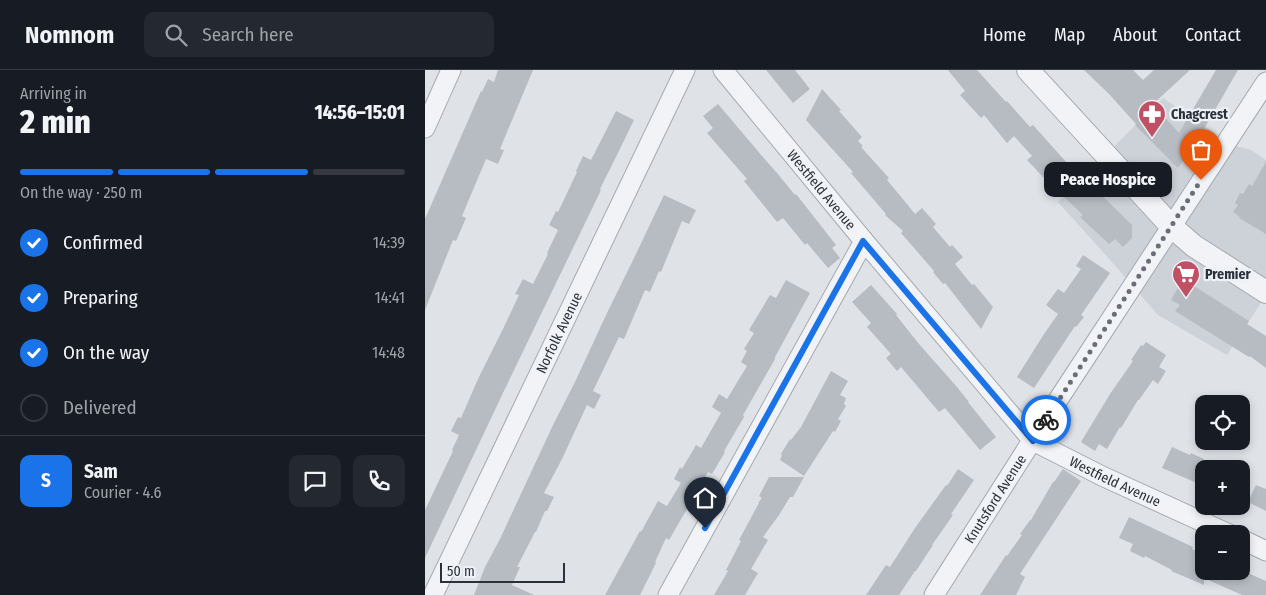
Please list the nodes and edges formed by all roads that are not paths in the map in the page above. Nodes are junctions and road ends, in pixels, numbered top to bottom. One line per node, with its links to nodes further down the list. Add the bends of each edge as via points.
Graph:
1 (451, 70): 6 (street)
2 (685, 70): 14 (street, Norfolk Avenue)
3 (723, 70): 8 (street, Westfield Avenue)
4 (1028, 70): 7 (street)
5 (1266, 82): 7 (street, Knutsford Avenue)
6 (425, 128)
7 (1172, 226): 9 (street, via 1194,246); 10 (street, Knutsford Avenue)
8 (863, 241): 10 (street, Westfield Avenue); 15 (street)
9 (1266, 292)
10 (1033, 441): 11 (street, Westfield Avenue); 16 (street, Knutsford Avenue)
11 (1209, 525)
12 (1250, 543): 13 (street)
13 (1266, 551)
14 (433, 595)
15 (668, 595)
16 (934, 595)

